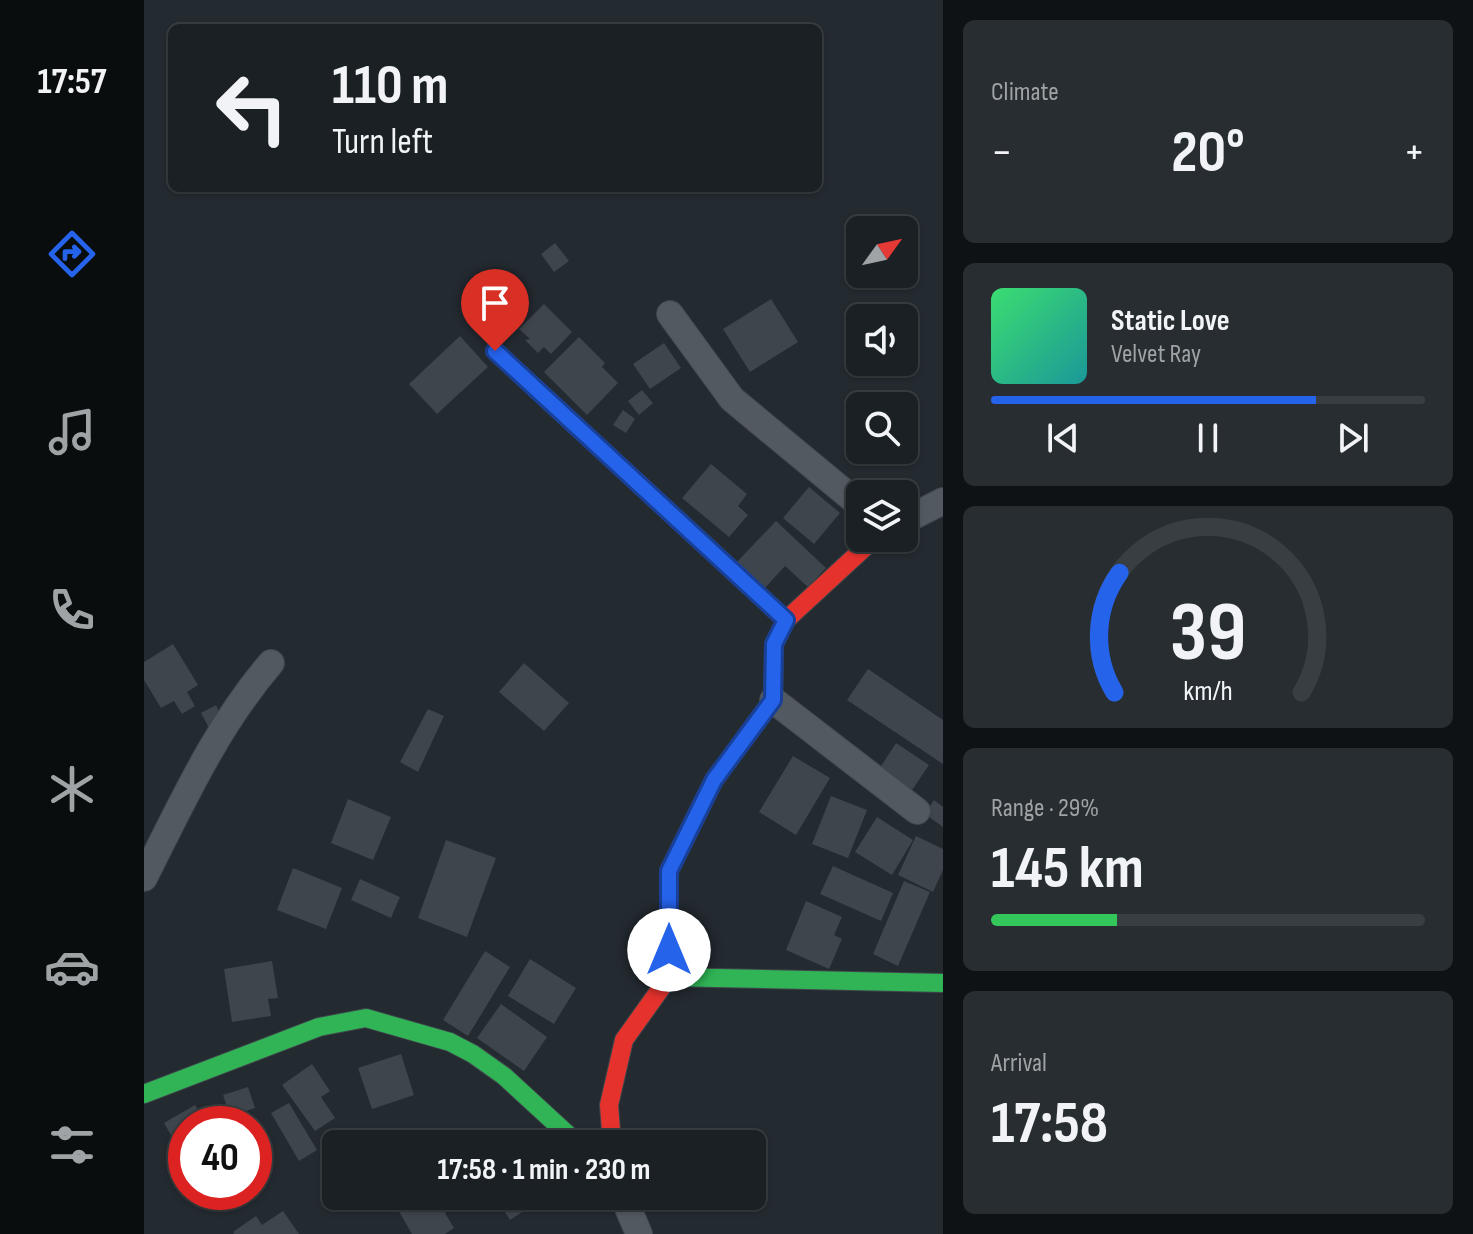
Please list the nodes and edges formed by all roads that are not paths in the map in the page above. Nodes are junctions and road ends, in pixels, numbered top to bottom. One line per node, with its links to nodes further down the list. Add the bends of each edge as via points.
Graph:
1 (670, 314): 3 (street, via 732,399)
2 (495, 351): 7 (street)
3 (846, 493)
4 (943, 501): 5 (street)
5 (918, 514)
6 (860, 552): 7 (street)
7 (786, 620): 9 (street, via 774,644)
8 (271, 663): 11 (street, via 243,696 207,756)
9 (773, 700): 10 (street); 12 (street, via 714,780 669,871)
10 (917, 811)
11 (144, 878)
12 (669, 977): 13 (street); 16 (street, via 624,1040 609,1105)
13 (943, 983)
14 (144, 1094): 15 (street, via 319,1027 366,1018 450,1042 473,1054)
15 (563, 1130)
16 (611, 1130)
17 (629, 1210): 18 (street)
18 (639, 1234)

